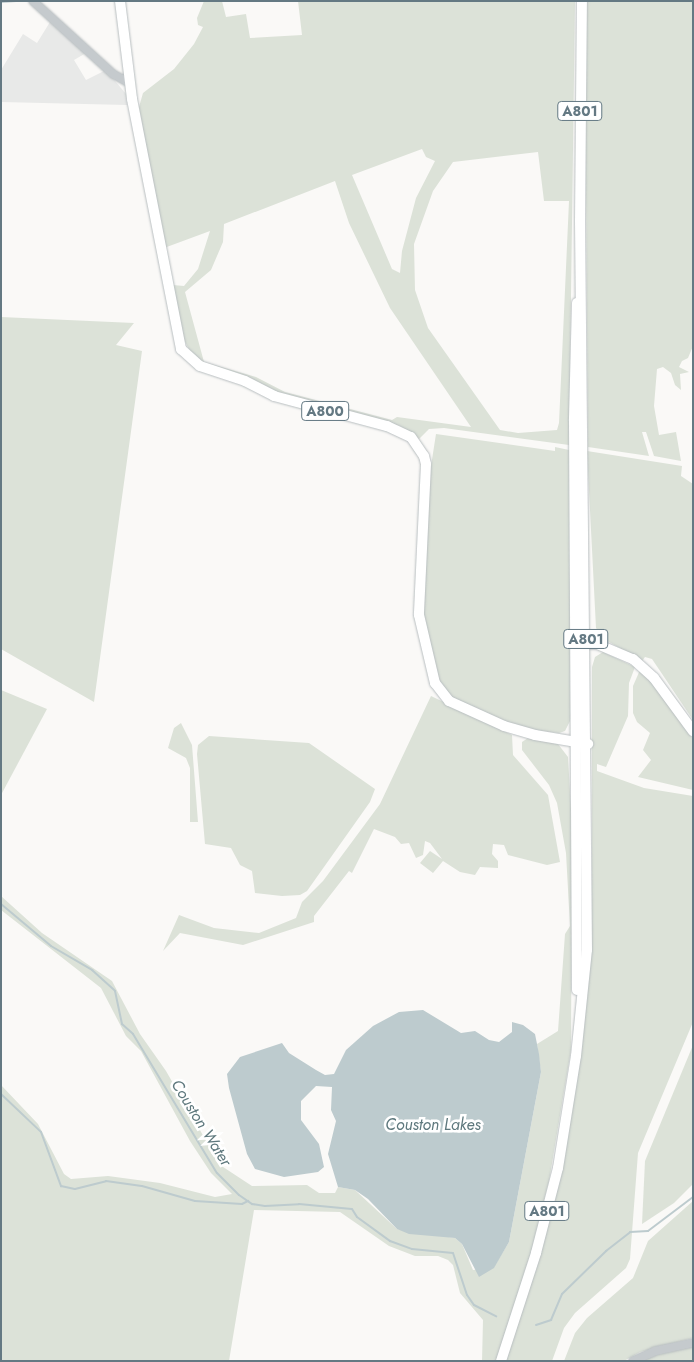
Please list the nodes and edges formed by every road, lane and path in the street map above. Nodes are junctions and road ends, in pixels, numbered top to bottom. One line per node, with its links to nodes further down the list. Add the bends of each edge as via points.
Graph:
1 (33, 1): 4 (street, via 113,74)
2 (120, 1): 4 (main road, A800)
3 (582, 1): 5 (main road, A801)
4 (130, 83): 9 (main road, A800, via 181,349 200,366 245,381 274,396 387,426 411,437 426,464 419,615 435,683 449,701 466,710 520,732)
5 (580, 221): 6 (main road, A801, via 575,330); 7 (main road, A801)
6 (574, 644): 7 (main road); 10 (main road, A801)
7 (587, 644): 8 (main road, via 614,649 633,659 654,678); 11 (main road, A801)
8 (693, 731)
9 (560, 740): 10 (main road, A800); 12 (main road, via 572,762)
10 (575, 743): 11 (main road, A800); 12 (main road, A801)
11 (588, 744): 13 (main road, A801, via 587,950)
12 (578, 833): 13 (main road, A801)
13 (576, 1056): 15 (main road, A801, via 558,1168 536,1253)
14 (693, 1343): 16 (street, via 655,1351)
15 (501, 1361)
16 (633, 1361)

